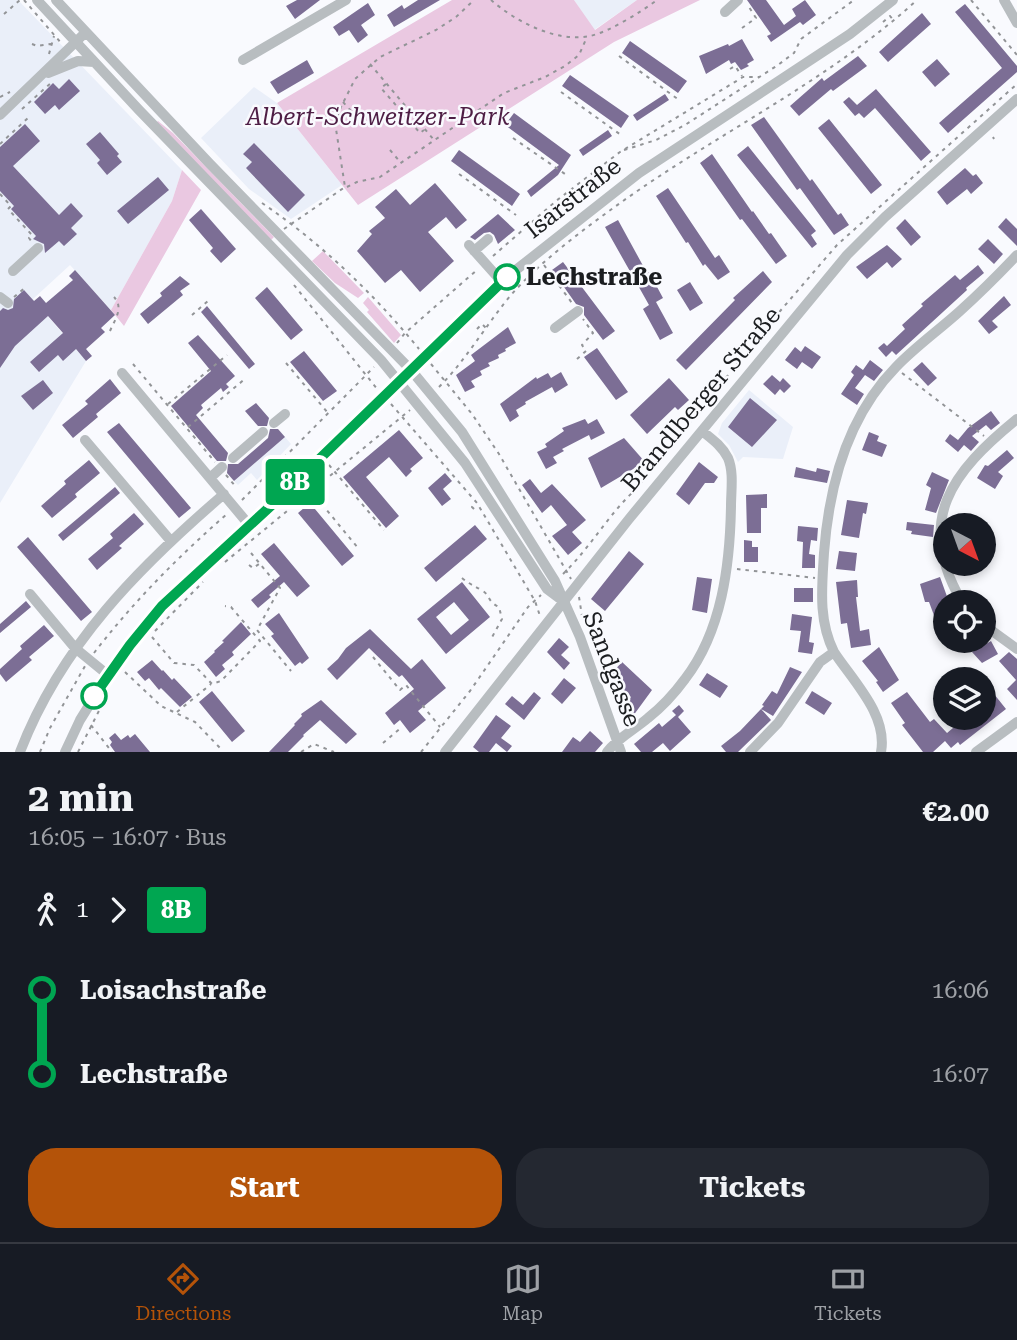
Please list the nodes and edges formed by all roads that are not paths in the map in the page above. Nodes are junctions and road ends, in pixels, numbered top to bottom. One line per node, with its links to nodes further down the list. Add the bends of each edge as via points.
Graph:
1 (37, 0): 10 (street)
2 (56, 0): 9 (street)
3 (346, 0): 11 (street)
4 (738, 0): 7 (street)
5 (892, 0): 20 (street, Isarstraße, via 842,40 639,173)
6 (1004, 0): 8 (street)
7 (725, 12)
8 (1017, 23)
9 (86, 32): 10 (street); 23 (street)
10 (75, 42): 12 (street); 13 (street)
11 (243, 60)
12 (94, 62): 13 (street, via 78,61); 25 (street)
13 (41, 76): 15 (street)
14 (1017, 99): 29 (street, Brandlberger Straße, via 847,255)
15 (0, 114)
16 (488, 239): 20 (street, via 472,248)
17 (38, 248): 19 (street)
18 (1017, 255): 44 (street, via 895,368 848,438 826,519 822,579 821,604)
19 (13, 271)
20 (502, 282): 23 (street, Isarstraße)
21 (578, 311): 22 (street)
22 (555, 328)
23 (411, 370): 25 (street, Isarstraße); 40 (street, via 472,446)
24 (122, 373): 34 (street)
25 (399, 381): 36 (street, Isarstraße); 40 (street, via 477,481 547,589)
26 (285, 414): 28 (street)
27 (1017, 419): 38 (street, via 975,456 954,484 942,517 941,553)
28 (274, 424)
29 (702, 431): 40 (street, Brandlberger Straße); 47 (street, via 730,463 726,568 715,620 686,678 647,720)
30 (263, 432): 32 (street)
31 (85, 440): 37 (street)
32 (233, 458)
33 (222, 468): 34 (street)
34 (210, 478): 35 (street)
35 (224, 494): 36 (street); 37 (street)
36 (250, 526): 45 (street, Isarstraße, via 162,606)
37 (170, 540): 42 (street, via 112,600)
38 (955, 590)
39 (30, 594): 42 (street)
40 (563, 601): 47 (street, Sandgasse); 50 (street, Brandlberger Straße)
41 (996, 634): 43 (street)
42 (75, 648): 45 (street); 48 (street, via 35,716)
43 (1017, 649)
44 (834, 652): 53 (street, via 820,662 778,723); 54 (street, via 877,717)
45 (108, 675): 49 (street, Isarstraße)
46 (1017, 722): 55 (street)
47 (616, 741): 51 (street); 52 (street, Sandgasse)
48 (20, 752)
49 (65, 752)
50 (444, 752)
51 (607, 752)
52 (621, 752)
53 (750, 752)
54 (881, 752)
55 (976, 752)

